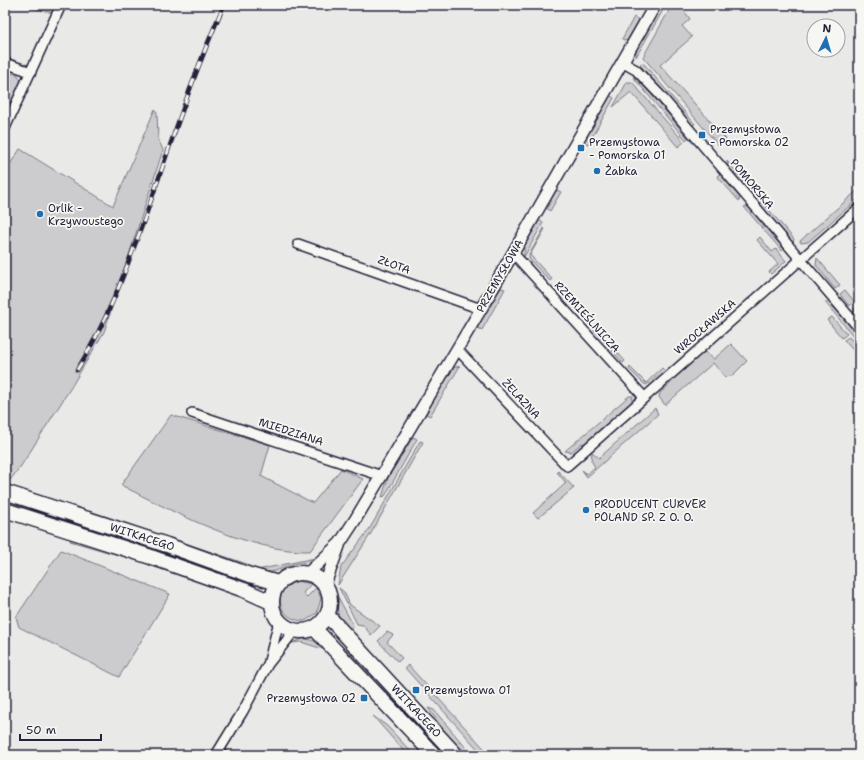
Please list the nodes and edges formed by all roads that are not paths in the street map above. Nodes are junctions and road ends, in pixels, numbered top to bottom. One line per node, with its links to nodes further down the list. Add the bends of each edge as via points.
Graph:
1 (61, 5): 5 (street)
2 (654, 5): 3 (street, PRZEMYSŁOWA)
3 (622, 62): 9 (street, PRZEMYSŁOWA); 10 (street, POMORSKA, via 645,78)
4 (5, 63): 5 (street)
5 (31, 72): 6 (street)
6 (5, 128)
7 (859, 208): 10 (street, WROCŁAWSKA)
8 (298, 244): 11 (street, ZŁOTA)
9 (513, 253): 11 (street, PRZEMYSŁOWA); 14 (street, RZEMIEŚLNICZA)
10 (800, 260): 12 (street, POMORSKA); 14 (street, WROCŁAWSKA)
11 (481, 309): 13 (street, PRZEMYSŁOWA)
12 (859, 328)
13 (458, 349): 16 (street, ŻELAZNA); 17 (street, PRZEMYSŁOWA)
14 (644, 397): 16 (street, WROCŁAWSKA)
15 (192, 413): 17 (street, MIEDZIANA)
16 (568, 466)
17 (382, 476): 20 (street, PRZEMYSŁOWA)
18 (5, 492): 22 (main road, WITKACEGO, via 250,575)
19 (5, 510): 24 (main road, WITKACEGO, via 244,590)
20 (340, 543): 21 (street, PRZEMYSŁOWA); 23 (street, PRZEMYSŁOWA)
21 (308, 573): 22 (main road, via 297,572); 23 (main road)
22 (278, 582): 24 (main road)
23 (324, 584): 25 (main road, via 330,600)
24 (271, 602): 26 (main road, via 273,612)
25 (327, 615): 27 (main road); 32 (main road, WITKACEGO)
26 (279, 621): 28 (main road); 29 (street)
27 (314, 628): 28 (main road, via 305,631); 31 (main road, WITKACEGO)
28 (295, 630): 29 (street)
29 (268, 664): 30 (street)
30 (216, 755)
31 (434, 755)
32 (456, 755)

